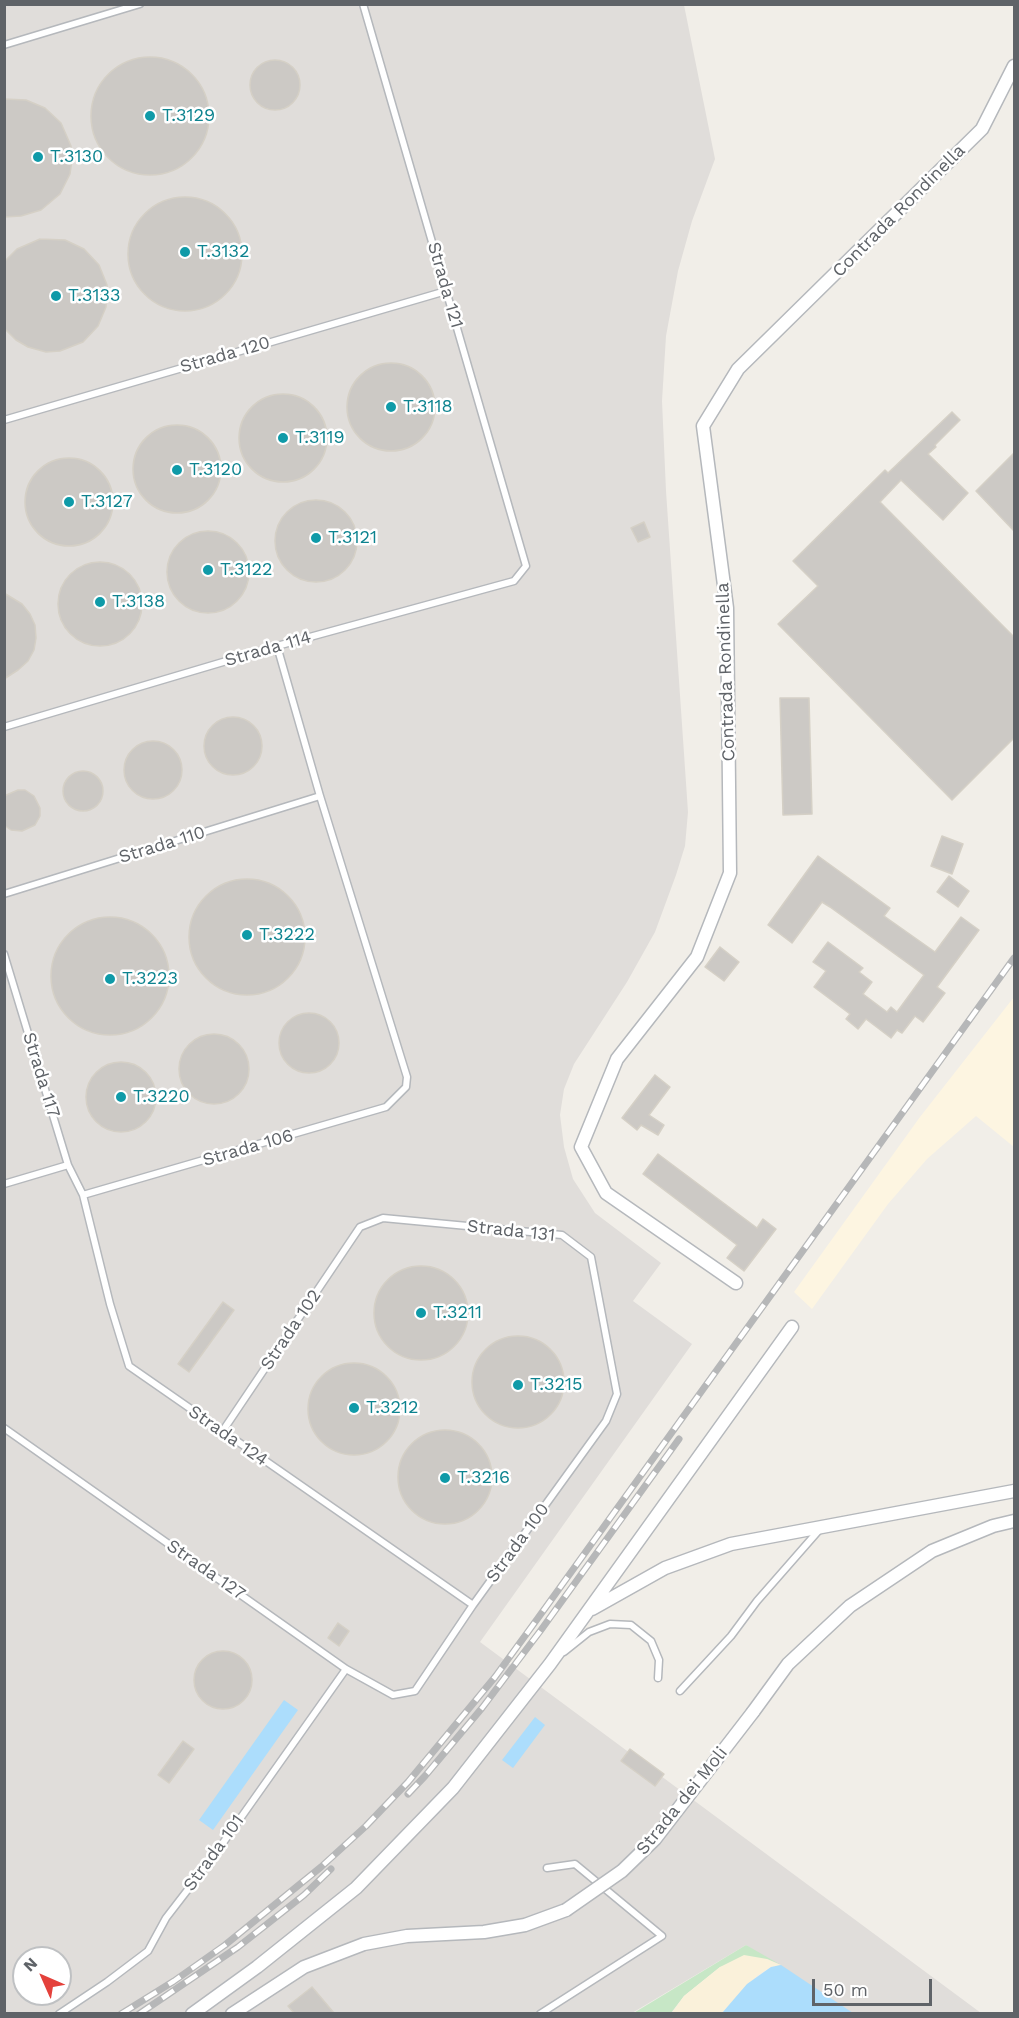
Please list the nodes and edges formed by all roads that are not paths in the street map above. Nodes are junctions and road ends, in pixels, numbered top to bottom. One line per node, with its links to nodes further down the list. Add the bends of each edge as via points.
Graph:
1 (140, 4): 3 (lane)
2 (363, 4): 5 (lane, Strada 121)
3 (4, 45)
4 (1014, 66): 17 (street, Contrada Rondinella, via 982,129 738,369 703,426 727,608 730,873 697,957 617,1059 582,1147 606,1193)
5 (446, 291): 6 (lane, Strada 120); 7 (lane, Strada 121)
6 (4, 420)
7 (526, 566): 8 (lane, Strada 114, via 514,581)
8 (277, 646): 9 (lane, Strada 114); 10 (lane)
9 (4, 727)
10 (320, 796): 11 (lane, Strada 110); 15 (lane, Strada 106, via 407,1077 406,1088 386,1107)
11 (4, 894)
12 (4, 954): 13 (lane, Strada 117)
13 (68, 1165): 14 (lane); 15 (lane, Strada 117)
14 (4, 1184)
15 (82, 1195): 21 (lane, Strada 124, via 129,1366)
16 (360, 1227): 19 (lane, Strada 131, via 383,1218 561,1235 591,1257); 21 (lane, Strada 102)
17 (736, 1283)
18 (792, 1327): 26 (street)
19 (617, 1394): 25 (lane, Strada 100, via 606,1421)
20 (4, 1428): 28 (lane, Strada 127)
21 (222, 1432): 25 (lane, Strada 124)
22 (1014, 1491): 24 (street)
23 (1014, 1521): 35 (street, Strada dei Moli, bridge, via 933,1551 850,1606 788,1664 655,1839 622,1871 566,1910 525,1925 484,1932 407,1936 364,1944 304,1967)
24 (820, 1528): 26 (street, via 731,1544 665,1568); 31 (lane, via 757,1600 732,1636)
25 (473, 1605): 30 (lane, Strada 100)
26 (587, 1612): 27 (street)
27 (550, 1664): 29 (lane, via 589,1632 610,1624 631,1625 651,1641 659,1660); 34 (street, via 453,1788 356,1888)
28 (346, 1669): 30 (lane, Strada 127, via 393,1695); 33 (lane, Strada 101, via 166,1918 148,1951)
29 (658, 1678)
30 (415, 1691)
31 (680, 1691)
32 (548, 1869): 36 (lane, via 575,1864 662,1936)
33 (58, 2013)
34 (192, 2013)
35 (232, 2013)
36 (540, 2013)

